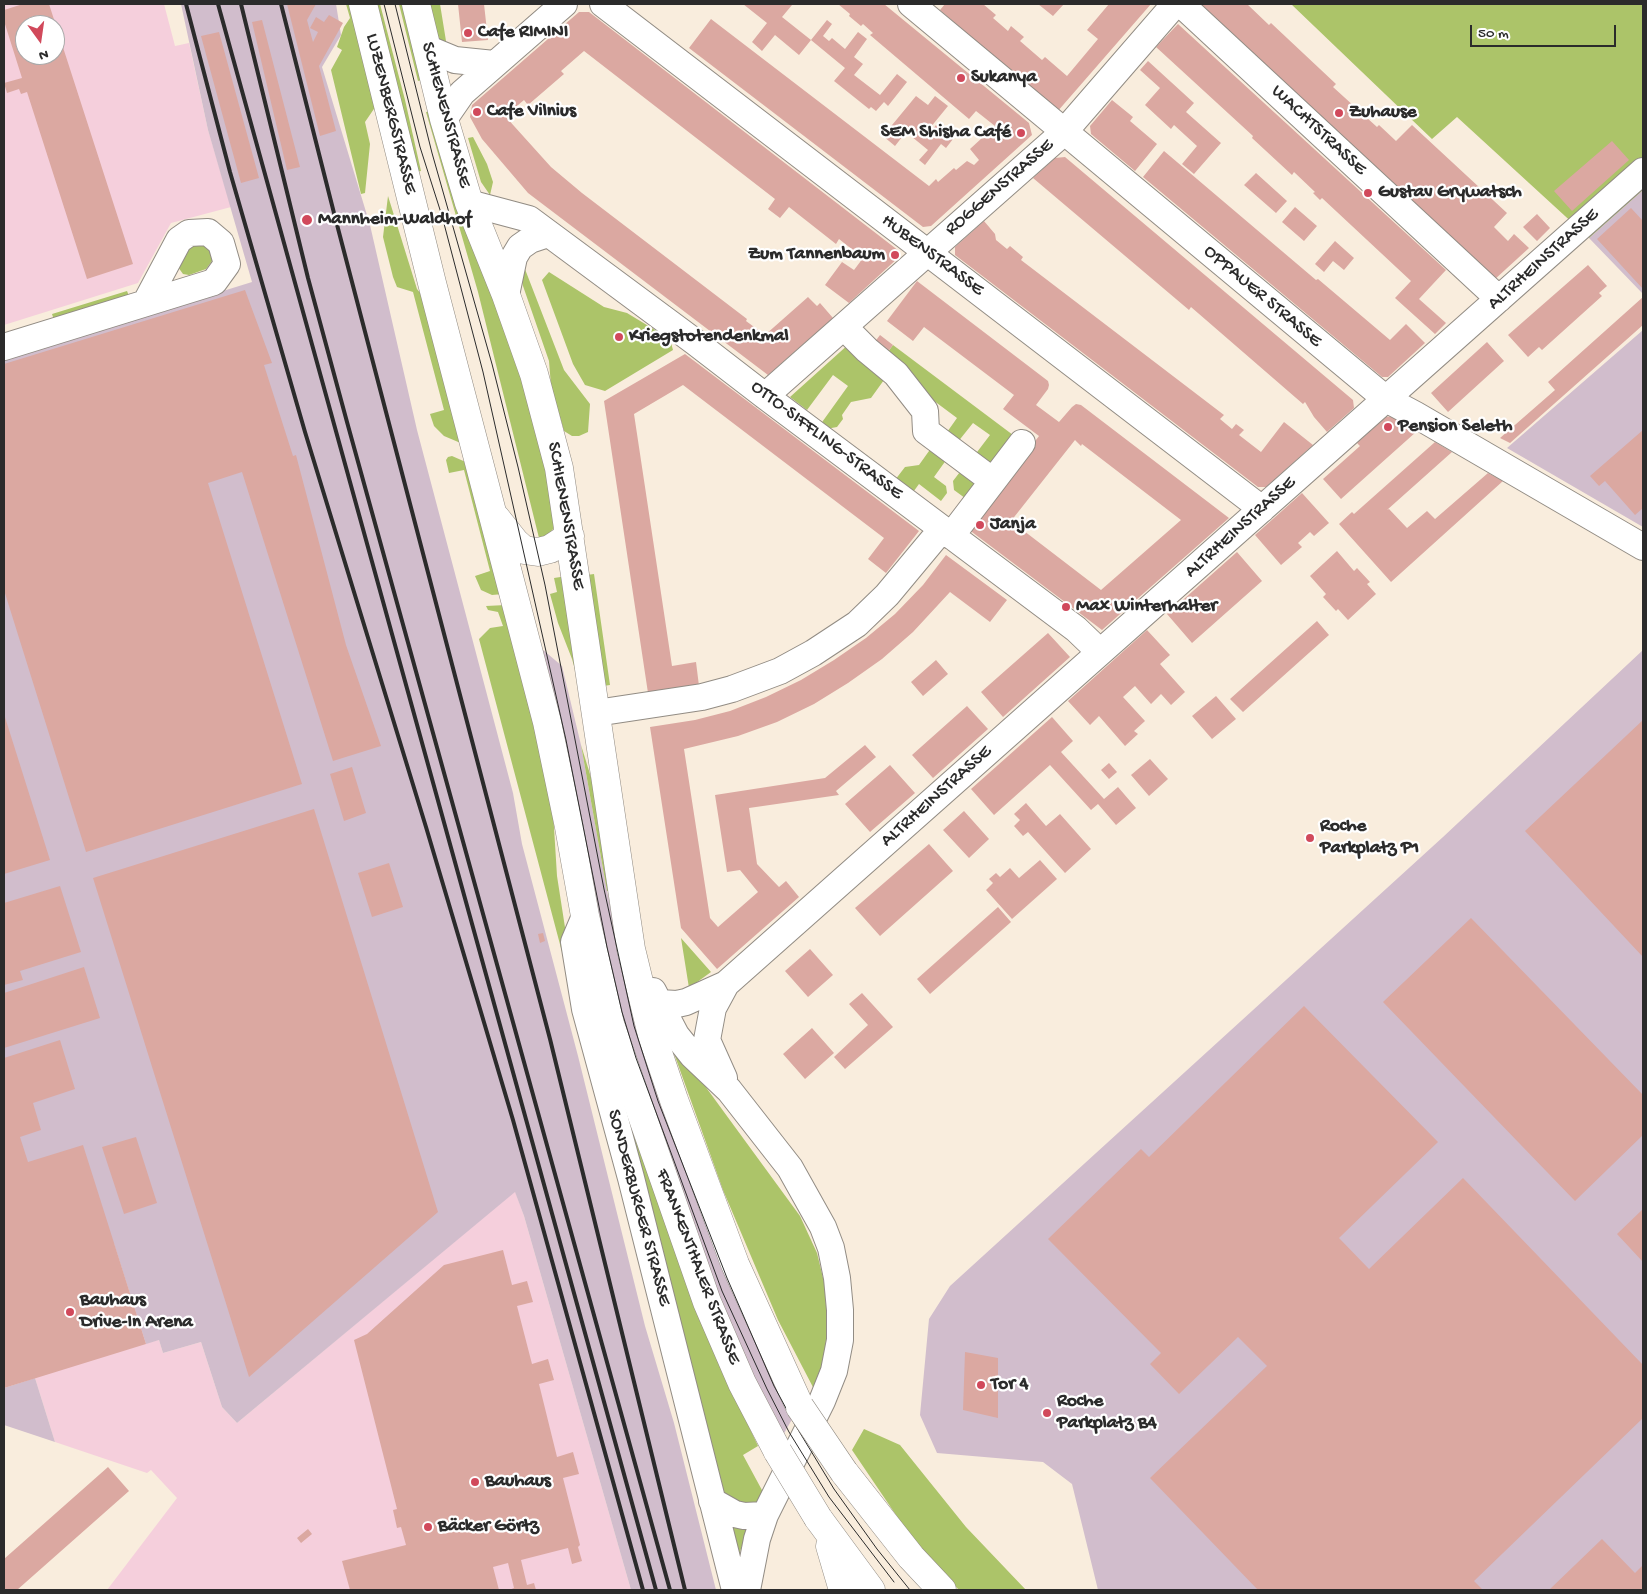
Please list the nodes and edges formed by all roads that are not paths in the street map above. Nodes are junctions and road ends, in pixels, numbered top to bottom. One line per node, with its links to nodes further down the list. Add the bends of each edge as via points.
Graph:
1 (363, 4): 26 (main road, LUZENBERGSTRASSE)
2 (416, 4): 8 (main road, SCHIENENSTRASSE)
3 (564, 4): 9 (street)
4 (603, 4): 15 (street, HUBENSTRASSE)
5 (911, 4): 11 (street, OPPAUER STRASSE)
6 (1175, 4): 11 (street, ROGGENSTRASSE)
7 (1181, 4): 17 (street, WACHTSTRASSE)
8 (426, 48): 9 (street, via 455,60); 10 (main road, SCHIENENSTRASSE)
9 (494, 64): 10 (street, via 462,92)
10 (444, 119): 13 (main road, SCHIENENSTRASSE)
11 (1064, 132): 15 (street, ROGGENSTRASSE); 22 (street, OPPAUER STRASSE)
12 (1643, 171): 17 (street, ALTRHEINSTRASSE)
13 (469, 203): 14 (street, OTTO-SIFFLING-STRASSE, via 529,219); 16 (main road, SCHIENENSTRASSE)
14 (548, 234): 16 (street, via 520,247 514,257); 21 (street, OTTO-SIFFLING-STRASSE)
15 (927, 252): 19 (street, ROGGENSTRASSE); 25 (street, HUBENSTRASSE)
16 (506, 295): 28 (main road, SCHIENENSTRASSE, via 534,374 551,437)
17 (1499, 299): 22 (street, ALTRHEINSTRASSE)
18 (146, 302): 20 (street)
19 (844, 326): 21 (street, ROGGENSTRASSE); 24 (street, via 896,374 925,411 926,431)
20 (4, 347)
21 (765, 396): 27 (street, OTTO-SIFFLING-STRASSE)
22 (1386, 399): 25 (street, ALTRHEINSTRASSE); 29 (street, OPPAUER STRASSE)
23 (1022, 443): 24 (street)
24 (994, 480): 27 (street)
25 (1262, 510): 30 (street, ALTRHEINSTRASSE)
26 (492, 513): 28 (main road, via 524,550 538,552 550,549); 32 (main road, via 547,722)
27 (946, 532): 30 (street, OTTO-SIFFLING-STRASSE, via 1076,630); 31 (street, via 857,624 780,671 702,696)
28 (570, 536): 31 (main road, SCHIENENSTRASSE)
29 (1643, 547)
30 (1100, 652): 34 (street, ALTRHEINSTRASSE)
31 (596, 713): 33 (main road, SCHIENENSTRASSE)
32 (585, 916): 37 (street, SONDERBURGER STRASSE, via 574,942 585,1009 632,1178); 39 (main road, FRANKENTHALER STRASSE, bridge, via 610,1024 700,1284 742,1383 778,1452)
33 (631, 949): 35 (street, SCHIENENSTRASSE); 44 (main road, FRANKENTHALER STRASSE, bridge, via 652,1035 674,1100 735,1264 800,1407 844,1472 911,1557)
34 (726, 984): 35 (street, ALTRHEINSTRASSE, via 686,1002); 36 (street, ALTRHEINSTRASSE, via 713,1008 708,1040)
35 (659, 1003): 36 (street, SCHIENENSTRASSE, via 676,1035 692,1055)
36 (729, 1090): 38 (street, via 790,1168 812,1206 831,1248 837,1278 840,1340 834,1371 822,1402)
37 (712, 1501): 38 (street, via 735,1514); 40 (street, SONDERBURGER STRASSE)
38 (765, 1515): 41 (street)
39 (821, 1523): 42 (main road); 43 (main road, FRANKENTHALER STRASSE)
40 (735, 1590)
41 (746, 1590)
42 (843, 1590)
43 (871, 1590)
44 (942, 1590)

